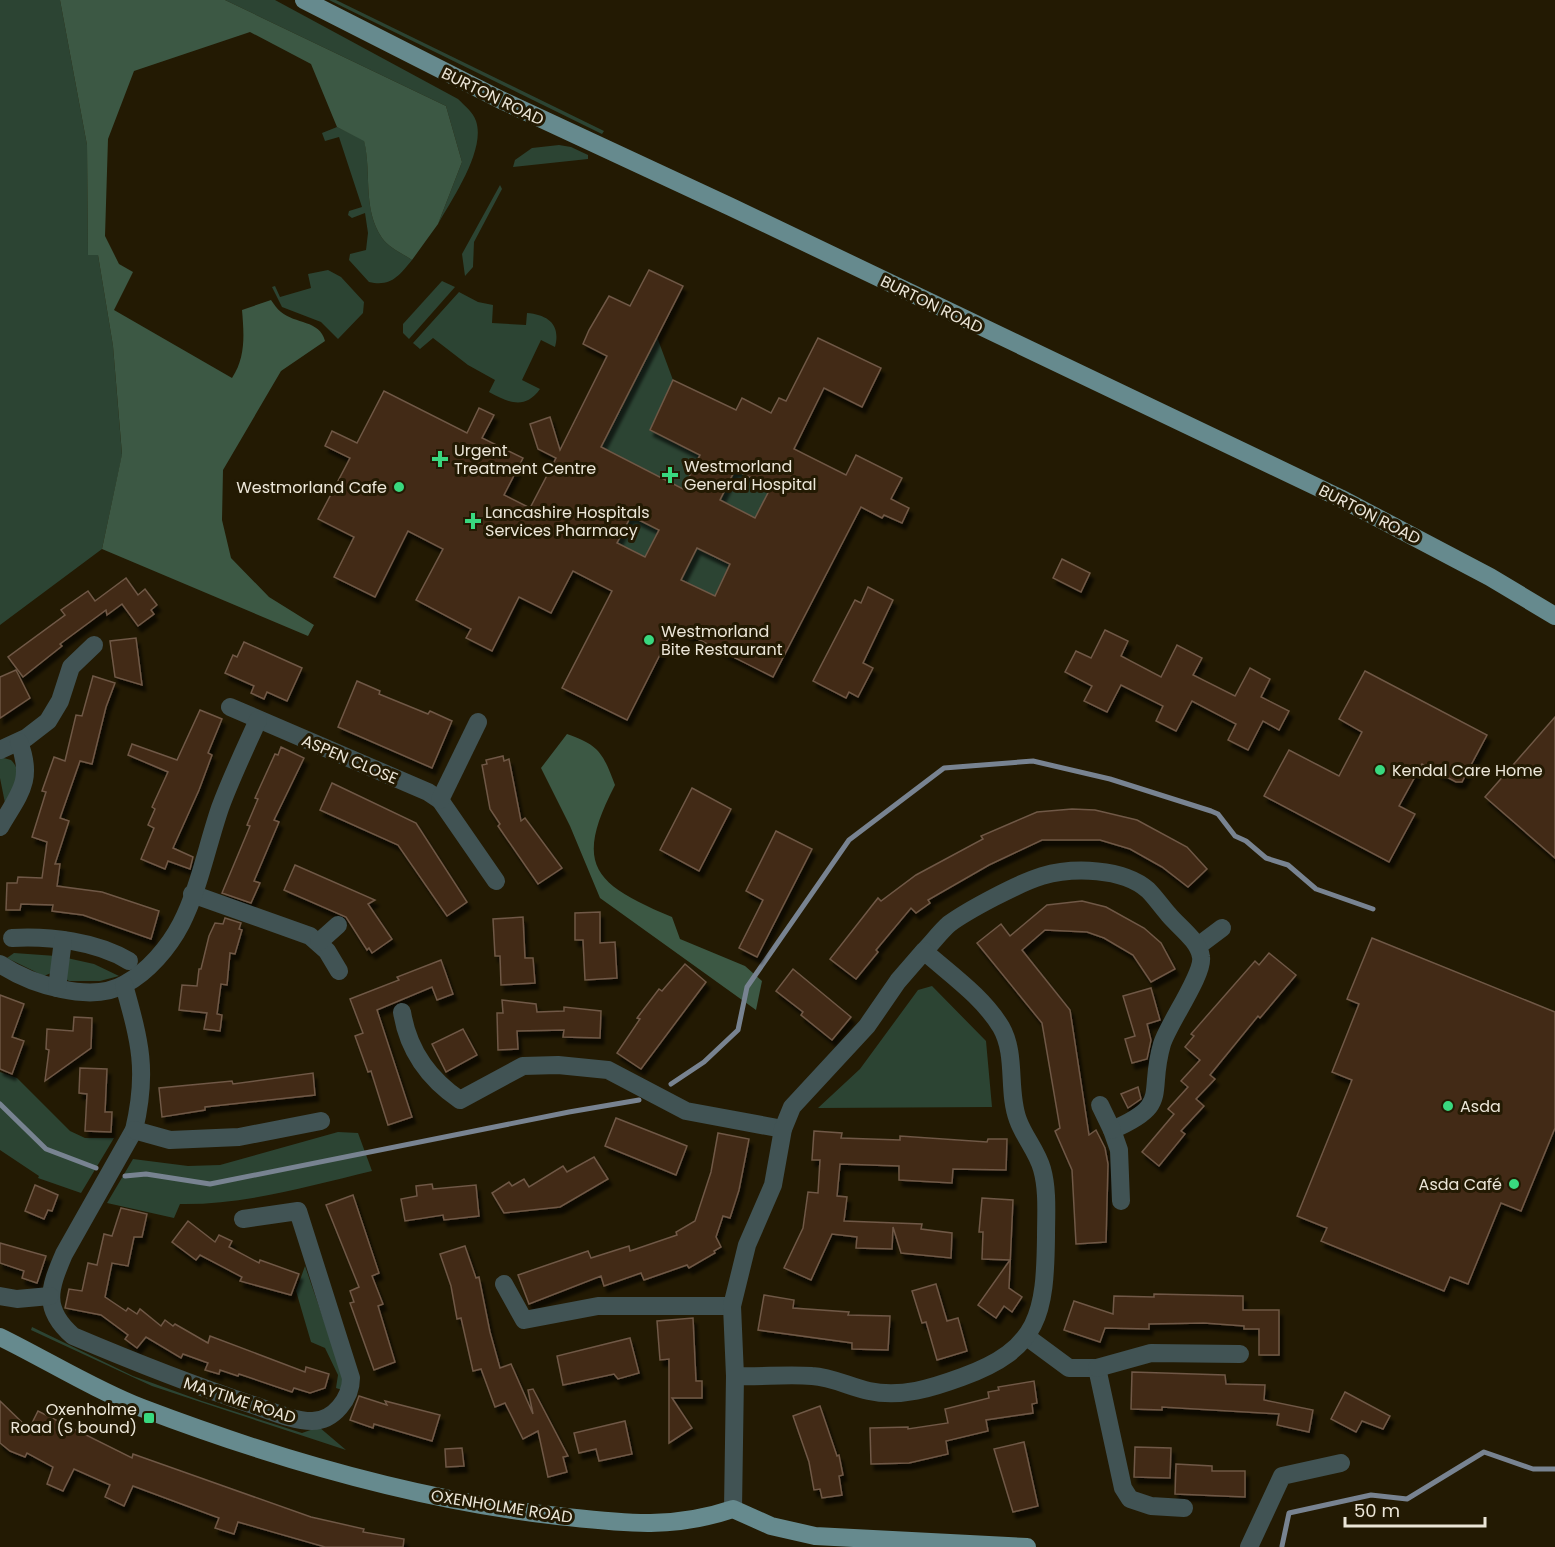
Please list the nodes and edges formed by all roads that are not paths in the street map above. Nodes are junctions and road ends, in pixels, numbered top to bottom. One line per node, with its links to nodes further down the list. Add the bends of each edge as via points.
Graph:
1 (304, 0): 2 (main road, BURTON ROAD, via 501,100 1359,508)
2 (1555, 616)
3 (94, 645): 7 (street, via 71,667 51,717)
4 (230, 707): 5 (street, ASPEN CLOSE)
5 (258, 720): 9 (street, ASPEN CLOSE); 12 (street, via 221,806)
6 (477, 722): 9 (street)
7 (19, 742): 8 (street); 10 (street, via 26,766 25,781)
8 (0, 750)
9 (440, 800): 11 (street, ASPEN CLOSE)
10 (0, 827)
11 (496, 880)
12 (192, 894): 17 (street, via 256,919 296,929); 23 (street, via 181,924 168,944)
13 (338, 925): 17 (street)
14 (1222, 928): 18 (street)
15 (12, 938): 16 (street)
16 (63, 940): 20 (street); 24 (street)
17 (319, 942): 22 (street)
18 (1198, 946): 19 (street, via 1147,889 1127,879 1071,871 1041,876 1002,895 949,925); 30 (street, via 1202,960 1166,1033 1149,1110)
19 (924, 951): 28 (street, via 897,981 867,1026 792,1107); 38 (street, via 983,1003 1002,1029 1011,1059 1018,1122 1042,1169 1046,1196 1046,1282 1040,1313)
20 (129, 961)
21 (0, 964): 24 (street, via 33,982)
22 (339, 971)
23 (124, 985): 24 (street, via 98,991); 29 (street, via 142,1058 143,1086)
24 (57, 988)
25 (402, 1012): 28 (street, via 405,1031 418,1059 439,1087 460,1100 481,1099 523,1066 558,1065 608,1070 686,1111)
26 (1100, 1105): 30 (street)
27 (321, 1121): 29 (street, via 239,1137 170,1140)
28 (783, 1129): 36 (street, via 773,1185 747,1245)
29 (134, 1130): 35 (street, via 64,1254)
30 (1112, 1130): 31 (street, via 1119,1150)
31 (1121, 1201)
32 (243, 1219): 35 (street, MAYTIME ROAD, via 298,1211 351,1378 347,1400 320,1420 292,1417 166,1376 74,1336 59,1321)
33 (504, 1284): 36 (street, via 524,1320 598,1306)
34 (0, 1296): 35 (street)
35 (50, 1296)
36 (732, 1306): 41 (street)
37 (0, 1337): 44 (main road, OXENHOLME ROAD, via 140,1407 381,1485 516,1511 651,1524 698,1520)
38 (1027, 1337): 40 (street, via 1069,1368); 41 (street, via 1007,1354 964,1376 909,1393 868,1391 814,1376)
39 (1240, 1354): 40 (street, via 1151,1353)
40 (1097, 1368): 43 (street, via 1123,1488 1130,1499 1151,1506)
41 (735, 1376): 44 (street)
42 (1341, 1463): 46 (street, via 1282,1476)
43 (1184, 1508)
44 (733, 1509): 45 (main road, via 771,1526 815,1536)
45 (1027, 1547)
46 (1249, 1547)

